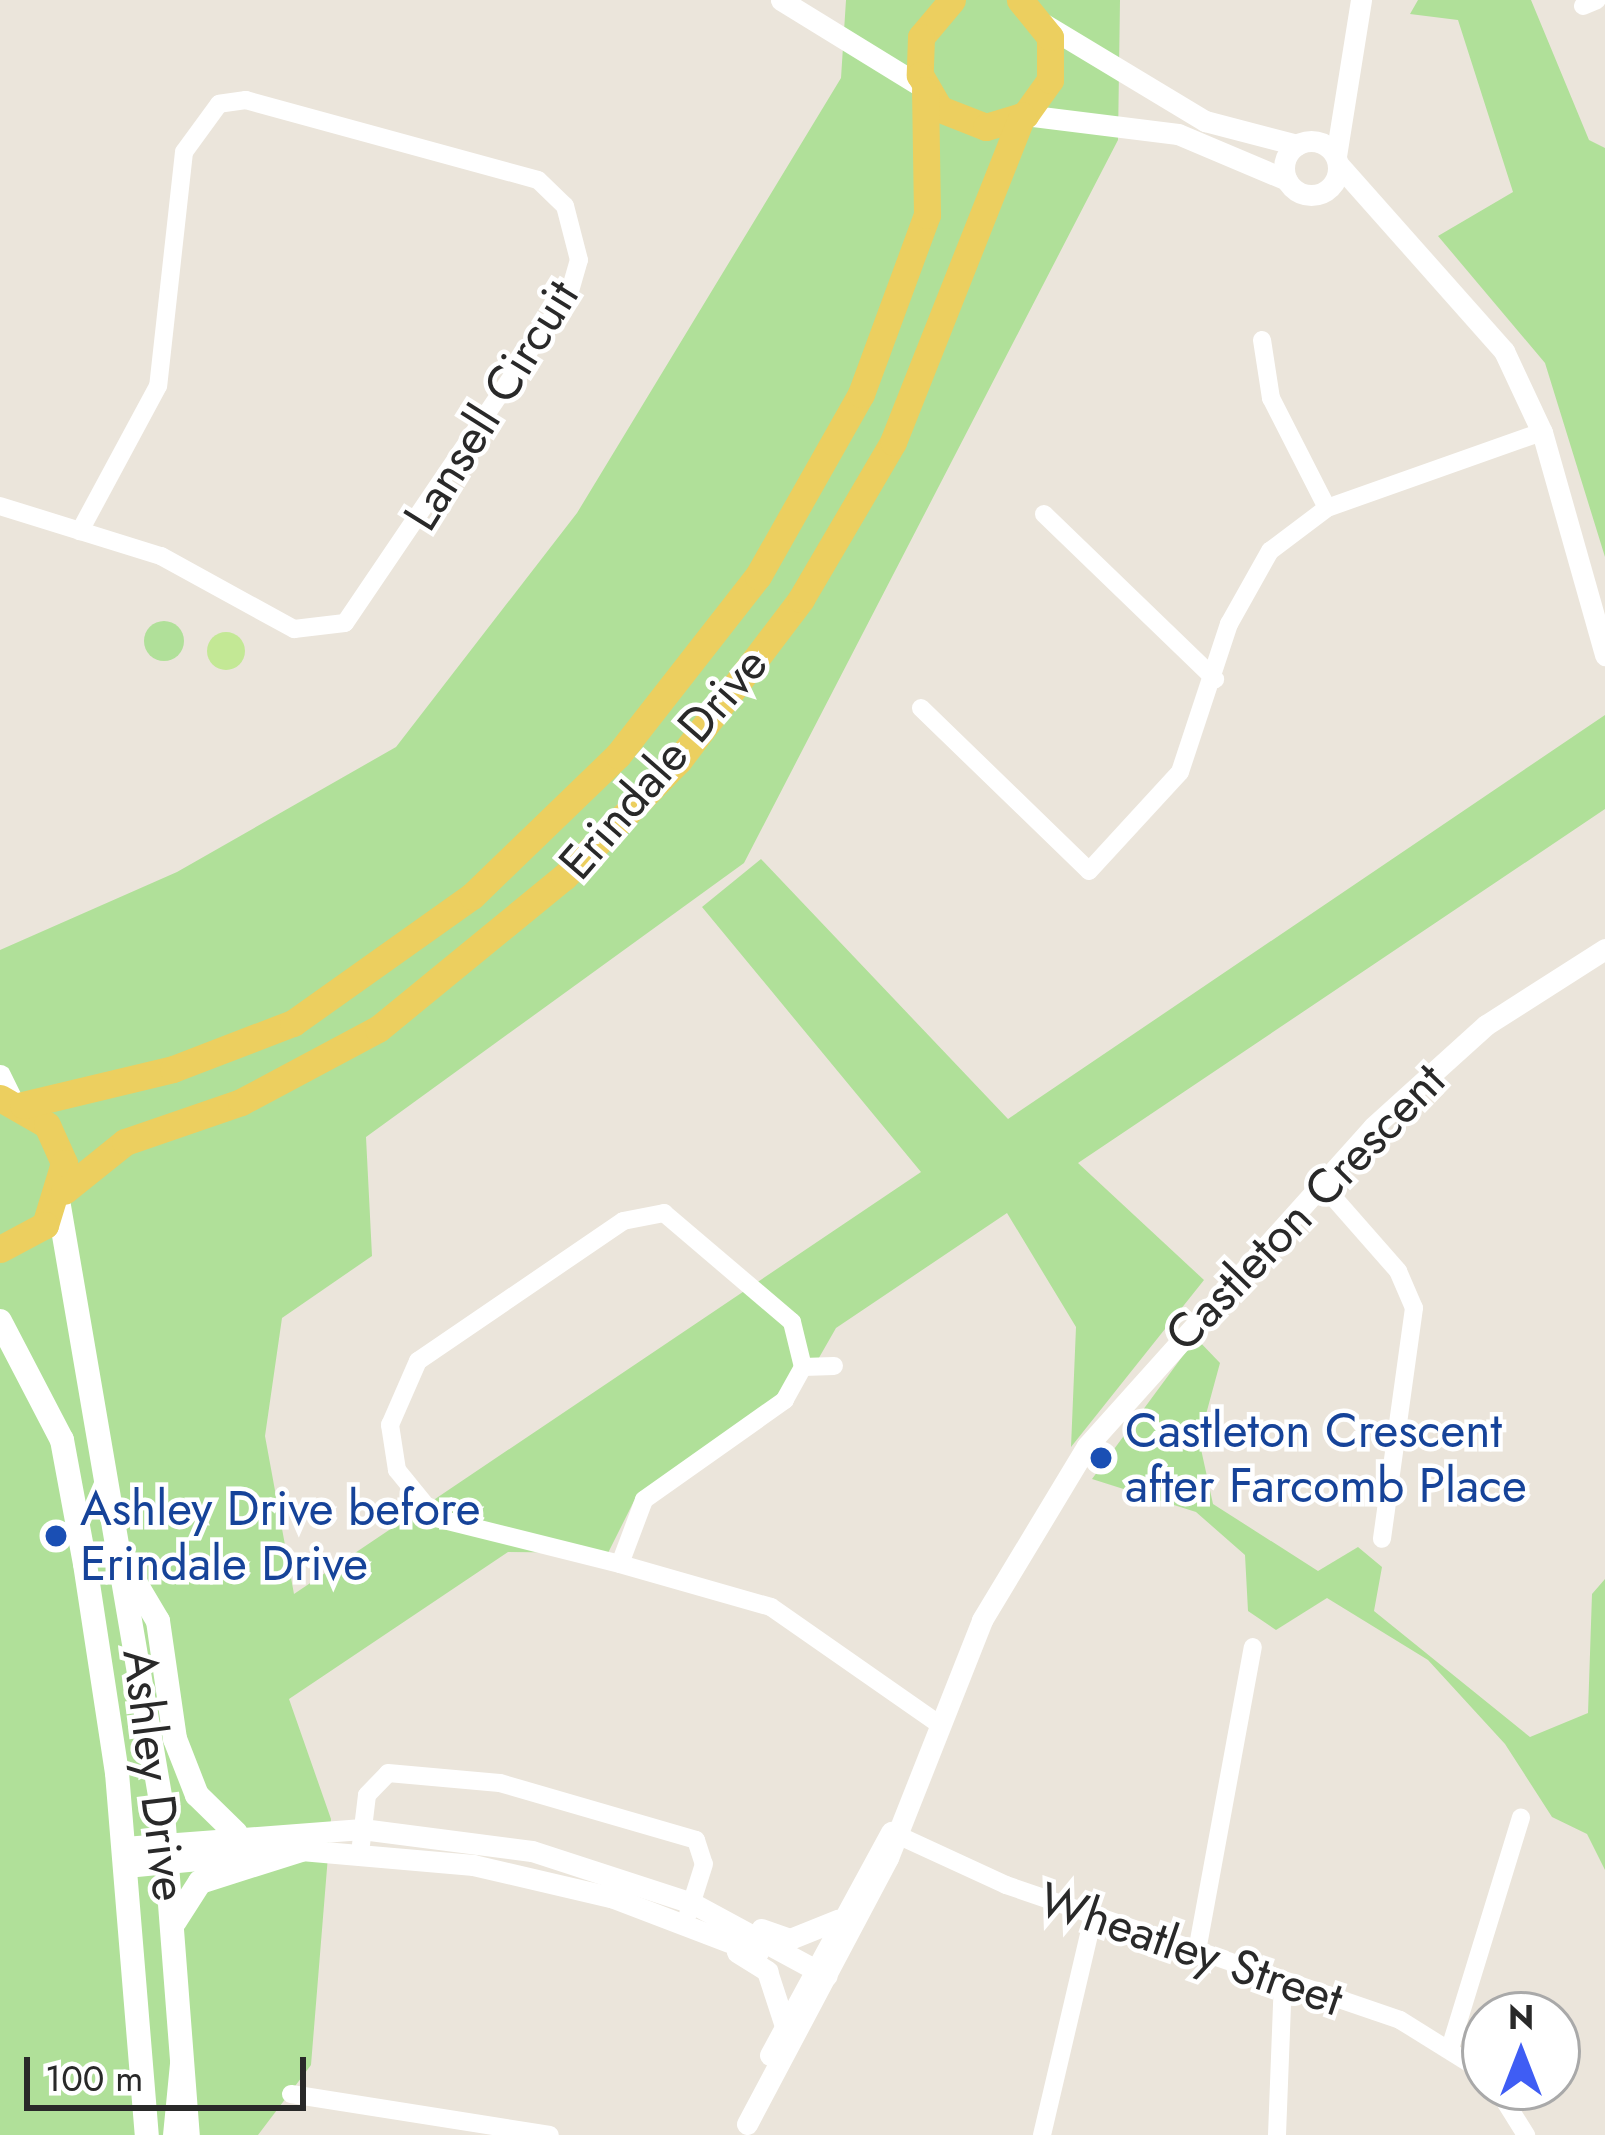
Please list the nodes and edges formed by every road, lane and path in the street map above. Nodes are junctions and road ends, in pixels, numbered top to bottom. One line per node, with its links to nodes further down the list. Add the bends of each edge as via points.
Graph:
1 (781, 0): 5 (street)
2 (1361, 0): 6 (street)
3 (944, 2): 5 (main road, Erindale Drive, via 921,37)
4 (1034, 10): 7 (main road, Erindale Drive, via 1053,66); 8 (street, via 1205,122)
5 (924, 89): 7 (main road, via 962,122); 23 (main road, Erindale Drive, via 927,215 869,374 758,576 618,755 472,896 293,1023 173,1070)
6 (1340, 90): 8 (street); 9 (street)
7 (1023, 115): 10 (street, via 1178,134); 25 (main road, Erindale Drive, via 892,442 801,598 679,760 493,940 378,1029 241,1102 125,1142)
8 (1299, 144): 9 (street); 10 (street)
9 (1337, 160): 11 (street); 12 (street)
10 (1287, 180): 11 (street)
11 (1322, 193): 12 (street)
12 (1382, 210): 14 (street, via 1471,303)
13 (1262, 340): 16 (street, via 1271,398)
14 (1542, 432): 16 (street); 19 (street)
15 (0, 506): 18 (street, Lansell Circuit)
16 (1327, 508): 20 (street, via 1245,586)
17 (1044, 514): 20 (street)
18 (80, 531): 18 (street, Lansell Circuit, via 158,386 184,152 219,104 246,100 538,180 565,206 579,260 570,290 345,623 293,629 216,580)
19 (1605, 655)
20 (1215, 679): 21 (street, via 1180,772 1089,871)
21 (921, 709)
22 (1605, 949): 24 (street, Castleton Crescent, via 1486,1025)
23 (9, 1095): 25 (main road, via 59,1143)
24 (1319, 1181): 30 (street, via 1398,1271 1414,1308); 34 (street, Castleton Crescent, via 1147,1372 1027,1538)
25 (61, 1199): 26 (main road, Erindale Drive); 33 (main road, Ashley Drive)
26 (0, 1249)
27 (0, 1321): 42 (main road, Ashley Drive, via 62,1441)
28 (834, 1366): 29 (street)
29 (803, 1367): 31 (street, via 785,1400 644,1500); 31 (street, via 792,1322 664,1213 623,1221 418,1361 390,1426 417,1503 458,1526)
30 (1382, 1539)
31 (620, 1564): 34 (street, via 771,1607)
32 (1253, 1646): 48 (street)
33 (161, 1720): 38 (main road, via 196,1795); 40 (main road, Ashley Drive)
34 (938, 1723): 37 (street, Castleton Crescent)
35 (1521, 1818): 52 (street)
36 (362, 1829): 38 (street); 41 (street); 43 (street, via 532,1851); 43 (street, via 376,1782 401,1770 592,1803 697,1840 704,1864)
37 (891, 1832): 44 (street, Wheatley Street); 45 (street, Castleton Crescent); 49 (street, Castleton Crescent)
38 (236, 1833): 40 (street)
39 (302, 1850): 40 (street); 41 (street); 46 (main road, via 200,1882)
40 (168, 1851): 42 (street); 46 (main road, Ashley Drive)
41 (360, 1853): 43 (street, via 526,1874)
42 (125, 1857): 57 (main road, Ashley Drive)
43 (688, 1914): 47 (street)
44 (1093, 1917): 48 (street, Wheatley Street); 61 (street)
45 (837, 1920): 47 (street, via 790,1939); 49 (street, Castleton Crescent)
46 (174, 1924): 53 (main road, Ashley Drive)
47 (722, 1929): 49 (street); 51 (street, via 767,1971)
48 (1197, 1952): 50 (street, Wheatley Street)
49 (817, 1977): 51 (street, Castleton Crescent); 56 (street, Castleton Crescent)
50 (1283, 1981): 52 (street, Wheatley Street); 62 (street)
51 (784, 2024): 56 (street, Castleton Crescent)
52 (1450, 2045): 54 (street, Wheatley Street)
53 (183, 2048): 58 (street); 59 (main road, Ashley Drive)
54 (1461, 2054)
55 (291, 2094): 60 (street)
56 (746, 2130)
57 (148, 2135)
58 (173, 2135)
59 (188, 2135)
60 (550, 2135)
61 (1042, 2135)
62 (1277, 2135)

